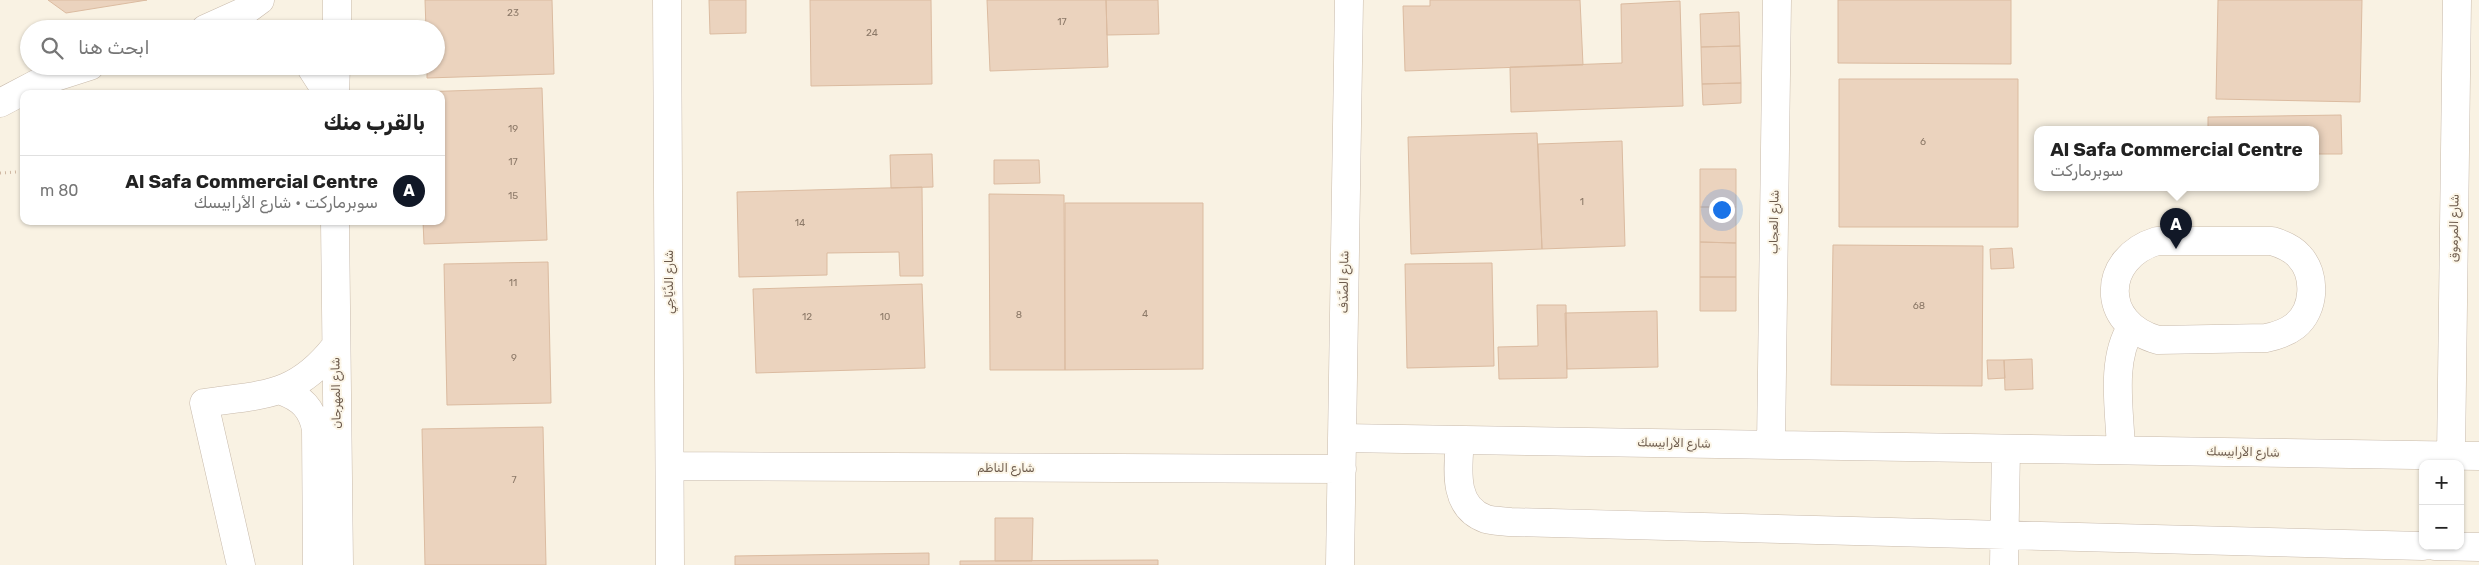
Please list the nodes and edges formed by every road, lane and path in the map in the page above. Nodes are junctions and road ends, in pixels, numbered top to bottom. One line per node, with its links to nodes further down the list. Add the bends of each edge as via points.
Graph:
1 (260, 0): 7 (street)
2 (337, 0): 8 (street)
3 (667, 0): 30 (street, شارع الدَّيَاجِي)
4 (1349, 0): 23 (street, شارع الصَّدَف)
5 (1777, 0): 25 (street, شارع العجاب)
6 (2457, 0): 28 (street, شارع المرموق)
7 (225, 20)
8 (337, 20)
9 (62, 75): 12 (street)
10 (316, 75): 13 (street)
11 (336, 75): 14 (street)
12 (24, 90)
13 (325, 90)
14 (335, 90)
15 (20, 92): 16 (street)
16 (0, 102)
17 (0, 172): 18 (path)
18 (17, 172)
19 (335, 225): 21 (street, شارع المهرجان)
20 (2131, 328): 20 (street, via 2158,340 2266,338 2282,334 2306,314 2312,283 2308,268 2299,255 2272,241 2157,241 2141,246 2118,272 2114,289 2121,317); 27 (street, via 2123,340 2119,362)
21 (335, 347): 22 (street, via 312,372); 38 (street, شارع المهرجان)
22 (282, 391): 36 (street, via 204,403); 37 (street, via 295,395 306,404 316,429)
23 (1342, 438): 24 (street, شارع الأرابيسك); 31 (street, شارع الصَّدَف)
24 (1460, 440): 25 (street, شارع الأرابيسك); 32 (street, via 1457,478 1462,496 1471,509 1486,519 1530,523)
25 (1771, 445): 26 (street, شارع الأرابيسك)
26 (2006, 449): 27 (street, شارع الأرابيسك); 32 (street)
27 (2121, 450): 28 (street, شارع الأرابيسك)
28 (2450, 456): 29 (street, شارع الأرابيسك)
29 (2479, 456)
30 (670, 466): 31 (street, شارع الناظم); 39 (street, شارع الدَّيَاجِي)
31 (1342, 469): 40 (street, شارع الصَّدَف)
32 (2005, 535): 33 (street); 41 (street)
33 (2419, 546)
34 (2464, 547): 35 (street)
35 (2479, 547)
36 (241, 565)
37 (317, 565)
38 (339, 565)
39 (670, 565)
40 (1340, 565)
41 (2004, 565)

